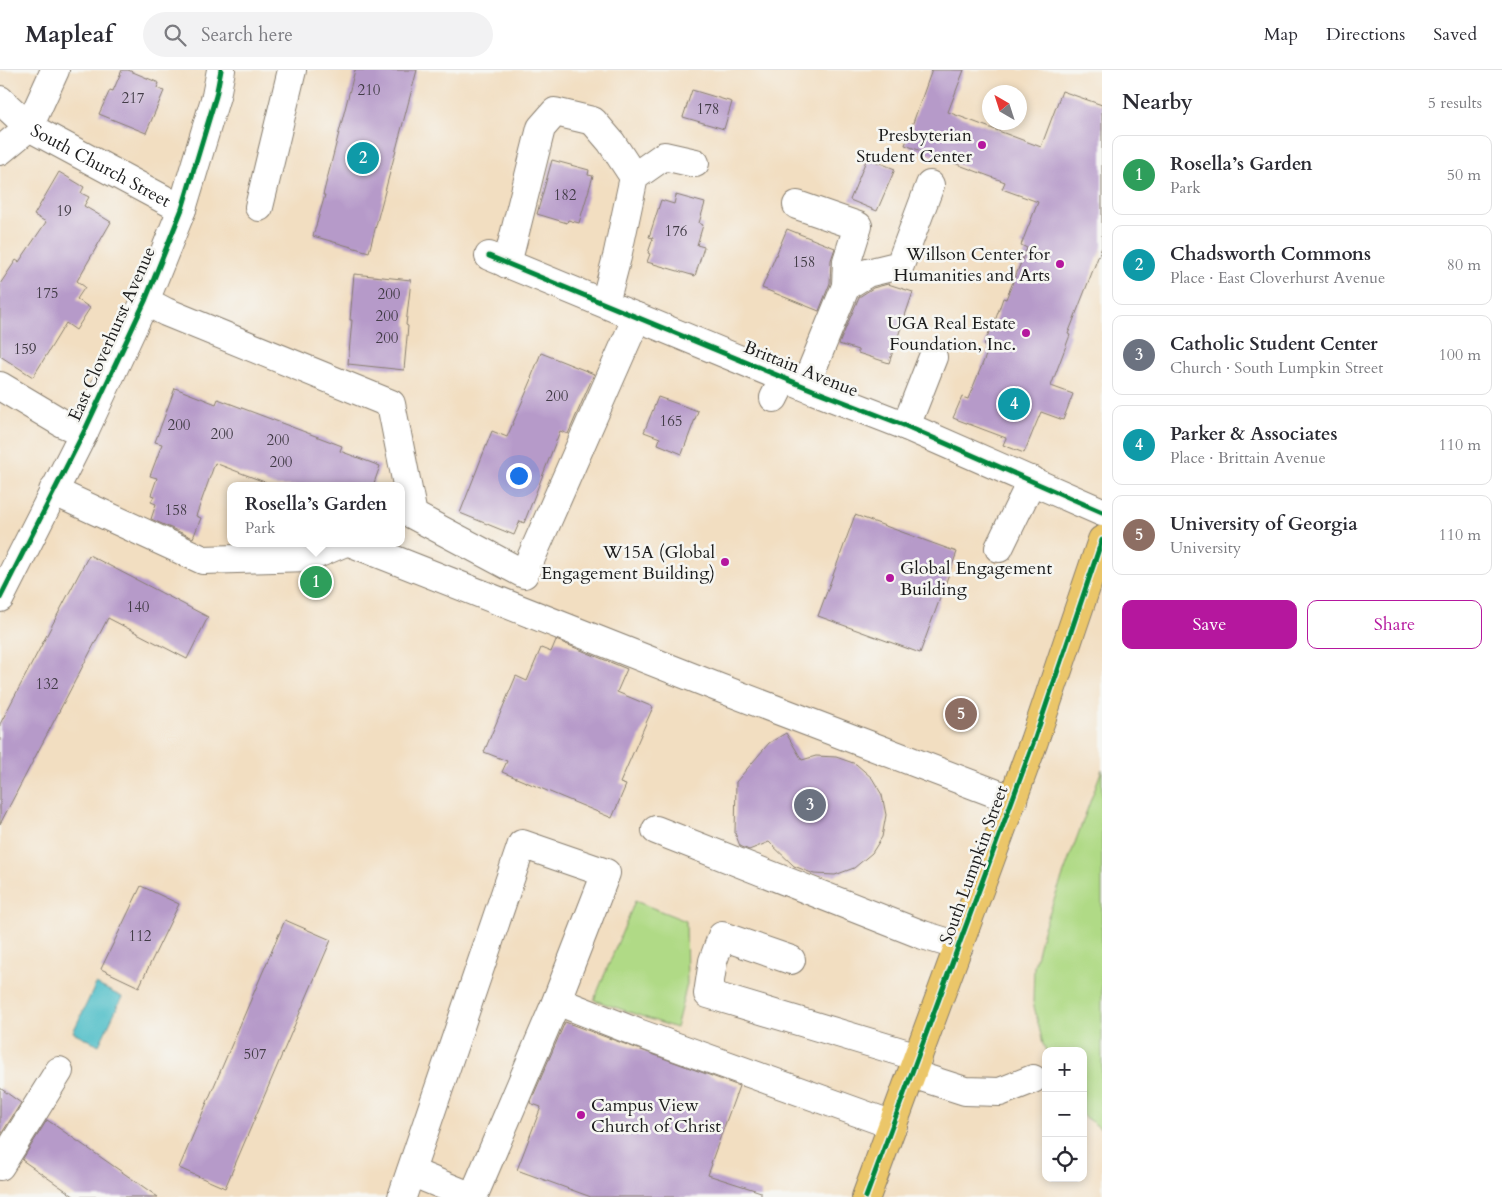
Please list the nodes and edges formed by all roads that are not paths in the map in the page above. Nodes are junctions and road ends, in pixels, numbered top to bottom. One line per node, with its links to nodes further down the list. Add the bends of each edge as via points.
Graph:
1 (55, 70): 5 (street)
2 (221, 70): 12 (street, East Cloverhurst Avenue)
3 (292, 70): 11 (street)
4 (0, 100): 5 (street, South Church Street)
5 (29, 127): 6 (street); 12 (street, South Church Street)
6 (0, 151)
7 (695, 164): 8 (street, via 664,156)
8 (634, 177): 15 (street); 15 (street, Brittain Avenue, via 593,122 555,112 541,128 498,260)
9 (930, 184): 13 (street, via 900,265 867,273)
10 (797, 205): 13 (street, via 858,226 847,261)
11 (259, 207)
12 (182, 209): 14 (street, East Cloverhurst Avenue)
13 (846, 286): 19 (street)
14 (145, 301): 16 (street, via 391,404 413,515 524,574); 21 (street, East Cloverhurst Avenue)
15 (605, 303): 16 (street, Brittain Avenue)
16 (637, 317): 19 (street, Brittain Avenue)
17 (933, 357): 20 (street)
18 (0, 386): 21 (street, via 62,423)
19 (788, 387): 20 (street, Brittain Avenue)
20 (906, 426): 22 (street, Brittain Avenue)
21 (84, 432): 23 (street, East Cloverhurst Avenue)
22 (1032, 480): 24 (street, Brittain Avenue); 28 (street)
23 (54, 491): 26 (street, via 203,560 310,558); 29 (street, East Cloverhurst Avenue)
24 (1102, 512)
25 (1102, 540): 30 (main road, South Lumpkin Street)
26 (334, 547)
27 (362, 547): 30 (street)
28 (999, 548)
29 (0, 598)
30 (1013, 800): 32 (main road, South Lumpkin Street)
31 (656, 830): 32 (street, via 923,936)
32 (959, 946): 35 (main road, South Lumpkin Street)
33 (791, 960): 35 (street, via 722,936 713,961 708,994)
34 (557, 1001): 38 (street); 40 (street, via 606,873 522,844); 42 (street)
35 (915, 1065): 37 (street, via 964,1091 1000,1092); 38 (main road, South Lumpkin Street)
36 (59, 1071): 39 (street)
37 (1032, 1079)
38 (893, 1125): 43 (main road, South Lumpkin Street)
39 (0, 1166)
40 (411, 1172): 41 (street); 42 (street)
41 (402, 1197)
42 (472, 1197)
43 (866, 1197)

